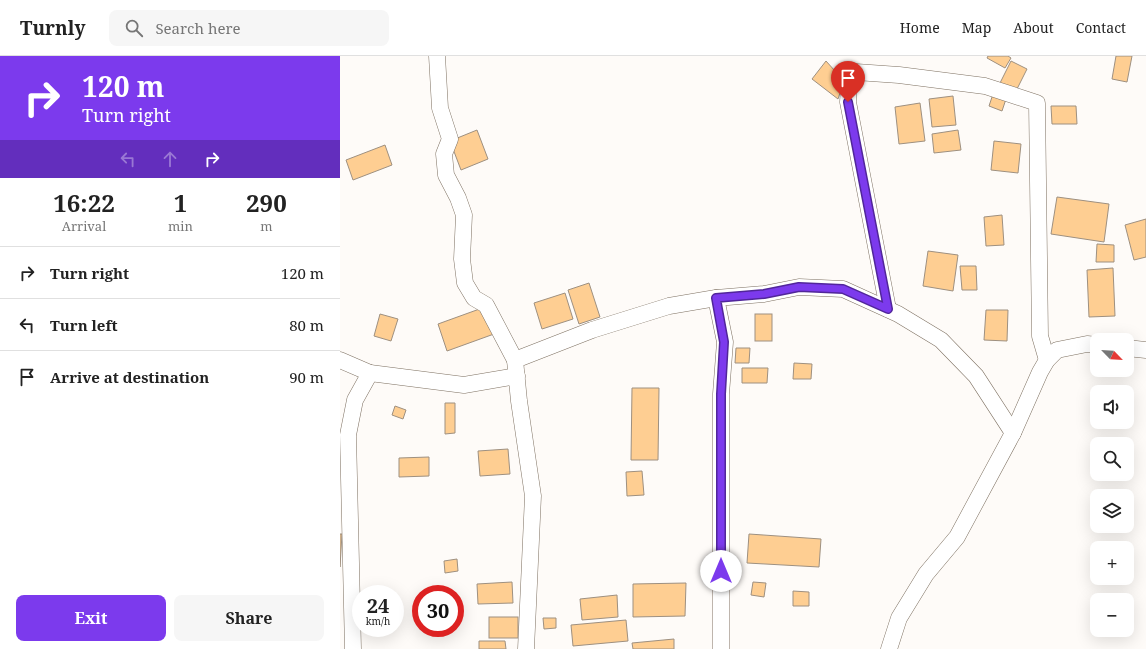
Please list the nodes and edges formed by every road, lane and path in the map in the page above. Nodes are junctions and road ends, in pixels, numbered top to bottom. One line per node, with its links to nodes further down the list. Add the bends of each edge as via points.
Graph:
1 (437, 56): 9 (street, via 440,108 450,139 444,154 446,175 464,215 462,259 465,283 474,298 486,305)
2 (716, 298): 3 (street, via 764,294 799,287 843,289); 9 (street, via 669,306 592,330); 14 (street, via 724,342 721,394)
3 (888, 309): 8 (street, via 848,102 849,85 856,72 985,86 1037,103 1040,336); 11 (street, via 941,340 976,376)
4 (1090, 344): 8 (street, via 1058,350)
5 (1134, 349): 6 (street)
6 (1146, 350)
7 (340, 360): 10 (street)
8 (1047, 360): 11 (street)
9 (516, 368): 10 (street, via 464,385); 13 (street, via 534,496)
10 (370, 373): 12 (street, via 355,400 348,435)
11 (1013, 433): 15 (street, via 957,537 926,574 899,618)
12 (353, 649)
13 (526, 649)
14 (721, 649)
15 (889, 649)

